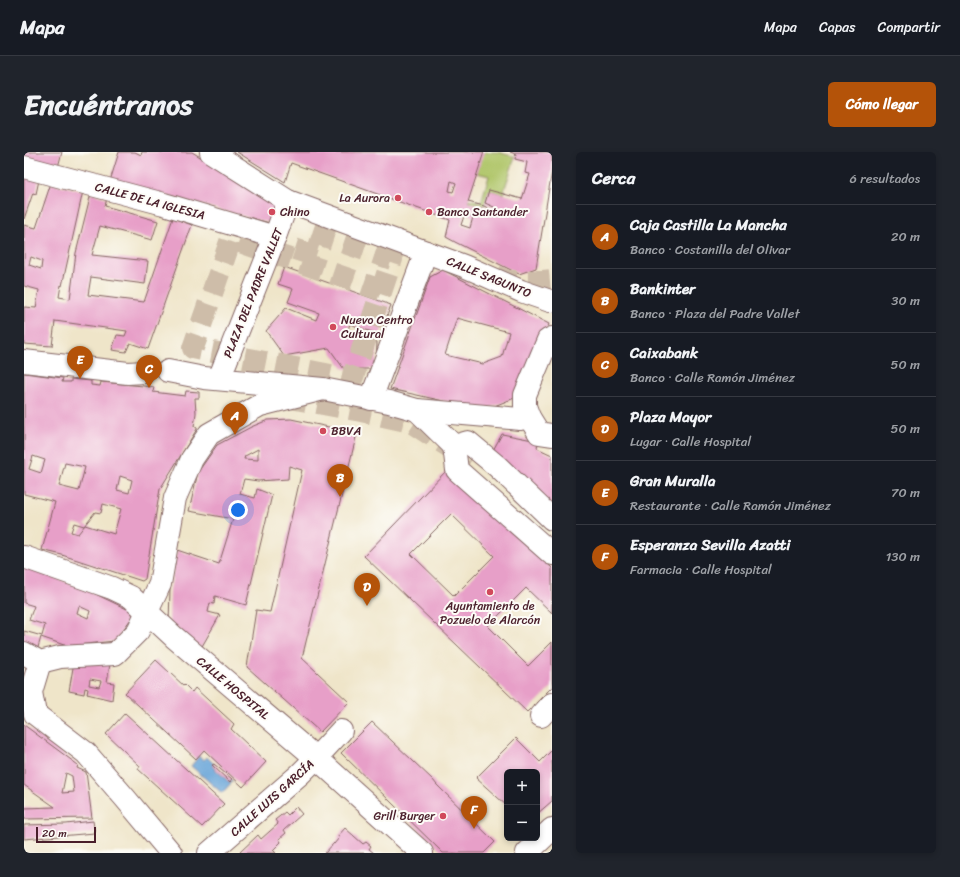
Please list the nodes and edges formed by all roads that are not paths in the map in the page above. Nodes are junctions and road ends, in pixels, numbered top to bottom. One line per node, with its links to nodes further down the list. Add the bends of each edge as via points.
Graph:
1 (211, 152): 3 (street)
2 (24, 167): 4 (street, CALLE DE LA IGLESIA)
3 (288, 201): 4 (street, PLAZA DEL PADRE VALLET); 5 (street)
4 (275, 237): 11 (street, PLAZA DEL PADRE VALLET)
5 (426, 252): 6 (street, CALLE SAGUNTO, via 521,291); 13 (street)
6 (552, 298)
7 (552, 338): 15 (street, via 548,340 524,395)
8 (24, 361): 10 (street, via 128,373)
9 (168, 370): 11 (street)
10 (144, 372)
11 (219, 379): 12 (street)
12 (323, 389): 13 (street); 23 (street, via 260,405 209,434 192,459 175,498 160,584)
13 (370, 399): 14 (street)
14 (417, 410): 15 (street, via 520,419); 17 (street)
15 (529, 417): 16 (street, via 539,433)
16 (552, 435)
17 (454, 446): 19 (street, via 468,442); 21 (street, via 457,470)
18 (471, 461): 20 (street)
19 (552, 519)
20 (552, 536)
21 (552, 554)
22 (24, 557): 23 (street, CALLE HOSPITAL, via 112,588 131,597)
23 (147, 612): 24 (street, via 138,631 115,654); 26 (street, CALLE HOSPITAL)
24 (32, 658): 28 (street, via 31,692 35,714 86,753)
25 (341, 731): 26 (street, CALLE LUIS GARCÍA)
26 (316, 758): 29 (street, CALLE LUIS GARCÍA); 30 (street, CALLE HOSPITAL)
27 (552, 829): 31 (street)
28 (171, 853)
29 (209, 853)
30 (422, 853)
31 (527, 853)

